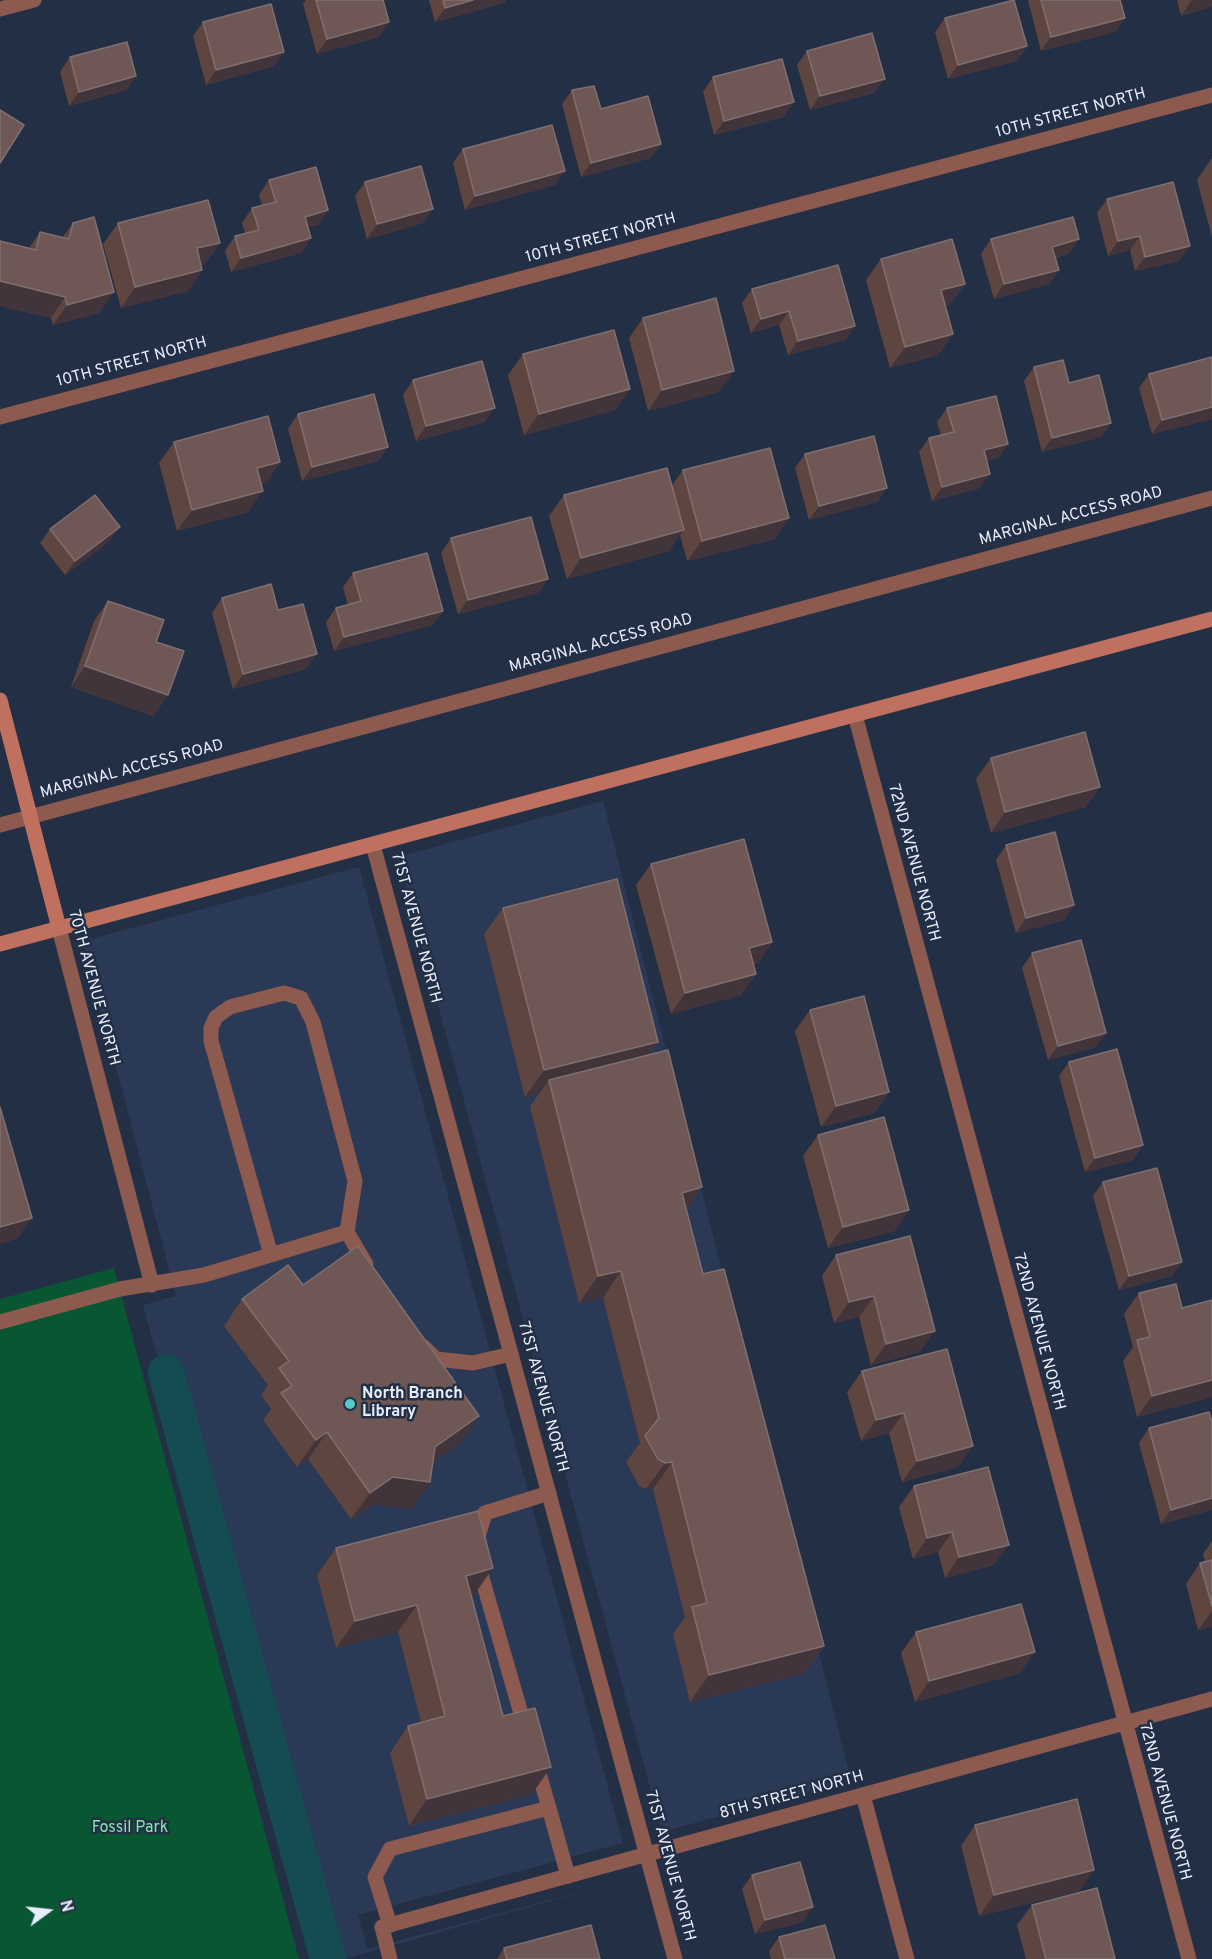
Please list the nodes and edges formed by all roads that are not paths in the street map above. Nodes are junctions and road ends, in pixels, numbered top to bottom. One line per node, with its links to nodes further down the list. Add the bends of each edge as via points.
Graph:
1 (34, 0): 2 (street)
2 (0, 9)
3 (1212, 95): 4 (street, 10TH STREET NORTH)
4 (0, 417)
5 (1212, 498): 9 (street, MARGINAL ACCESS ROAD)
6 (1212, 619): 8 (main road)
7 (0, 700): 9 (main road, 70TH AVENUE NORTH)
8 (855, 715): 11 (main road); 23 (street, 72ND AVENUE NORTH)
9 (31, 816): 10 (street, MARGINAL ACCESS ROAD); 12 (main road, 70TH AVENUE NORTH)
10 (0, 825)
11 (374, 845): 12 (main road); 20 (street, 71ST AVENUE NORTH)
12 (59, 928): 13 (main road); 17 (street, 70TH AVENUE NORTH)
13 (0, 944)
14 (347, 1232): 15 (street); 15 (street, via 355,1181 313,1022 301,998 284,993 230,1007 216,1017 211,1041); 16 (street)
15 (271, 1255): 17 (street, via 204,1275)
16 (376, 1280)
17 (152, 1285): 18 (street, via 120,1289)
18 (0, 1322)
19 (412, 1335): 20 (street, via 436,1359 473,1363)
20 (511, 1354): 21 (street, 71ST AVENUE NORTH)
21 (549, 1492): 25 (street, via 485,1514 474,1551); 26 (street, 71ST AVENUE NORTH)
22 (1212, 1699): 23 (street, 8TH STREET NORTH)
23 (1124, 1723): 24 (street, 8TH STREET NORTH); 32 (street, 72ND AVENUE NORTH)
24 (863, 1795): 26 (street, 8TH STREET NORTH); 31 (street)
25 (549, 1808): 27 (street); 28 (street, via 390,1849 375,1877)
26 (647, 1855): 27 (street, 8TH STREET NORTH); 30 (street, 71ST AVENUE NORTH)
27 (568, 1876): 28 (street, 8TH STREET NORTH)
28 (386, 1926): 29 (street)
29 (390, 1959)
30 (675, 1959)
31 (907, 1959)
32 (1189, 1959)

